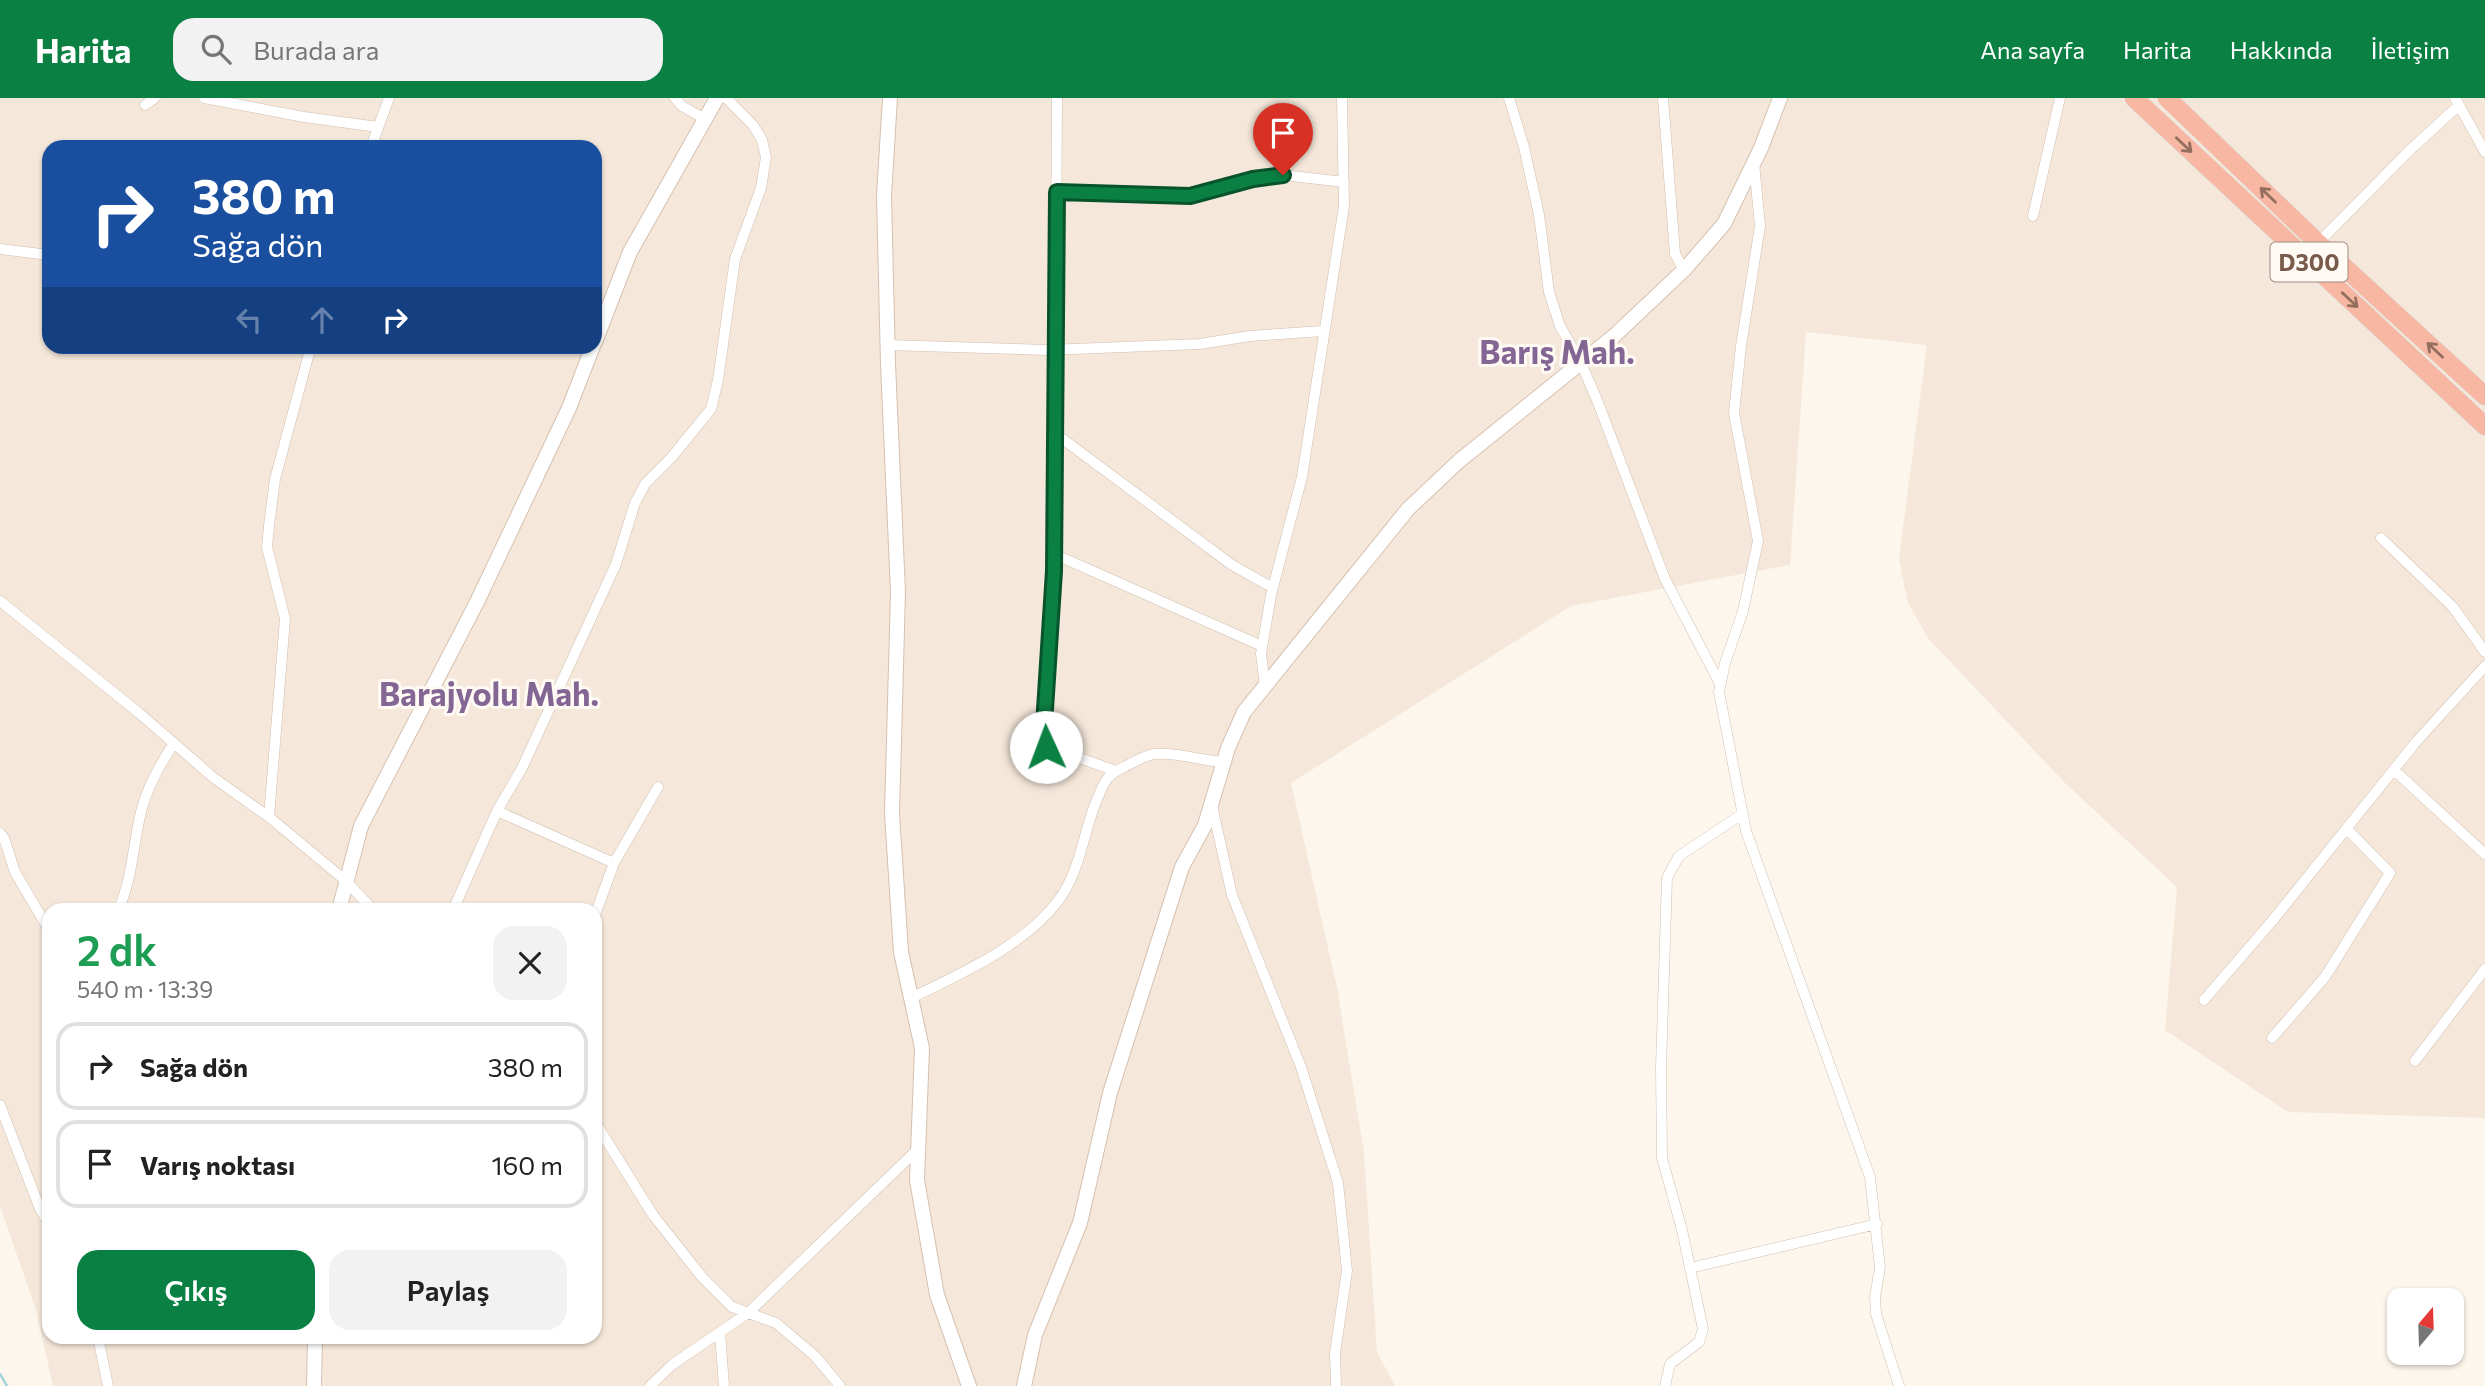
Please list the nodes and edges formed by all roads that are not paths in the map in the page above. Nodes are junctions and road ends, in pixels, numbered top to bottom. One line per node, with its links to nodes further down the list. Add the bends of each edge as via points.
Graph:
1 (155, 98): 17 (street)
2 (204, 98): 19 (street)
3 (389, 98): 19 (street)
4 (675, 98): 18 (street)
5 (717, 98): 18 (street)
6 (726, 98): 55 (street, via 753,125 766,157 761,188 735,259 710,409 645,484 610,575 522,768)
7 (890, 98): 32 (street, via 884,196)
8 (1057, 98): 24 (street)
9 (1342, 98): 23 (street)
10 (1509, 98): 36 (street, via 1539,215 1549,292 1560,326)
11 (1663, 98): 29 (street, via 1675,254)
12 (1780, 98): 22 (street)
13 (2060, 98): 25 (street)
14 (2134, 98): 38 (highway, D300, one-way to 38)
15 (2175, 100): 26 (highway, D300, one-way to 15)
16 (2457, 101): 21 (street); 26 (street)
17 (145, 105)
18 (705, 119): 30 (street, via 630,252)
19 (379, 127): 20 (street)
20 (374, 140)
21 (2485, 152)
22 (1754, 163): 29 (street, via 1724,225); 47 (street, via 1760,226 1734,413 1758,541 1744,611)
23 (1343, 182): 24 (street, via 1283,175 1190,196); 31 (street, via 1344,206)
24 (1057, 192): 33 (street)
25 (2033, 216)
26 (2318, 243): 37 (highway, D300, one-way to 26)
27 (0, 249): 28 (street)
28 (42, 254)
29 (1684, 270): 36 (street)
30 (602, 324)
31 (1323, 331): 33 (street, via 1200,344); 42 (street, via 1302,477)
32 (887, 345): 33 (street); 70 (street, via 898,592 892,814 901,952)
33 (1055, 350): 39 (street)
34 (310, 354): 57 (street, via 275,479 267,547 285,619)
35 (590, 354): 62 (street, via 477,602 361,826)
36 (1581, 363): 47 (street, via 1665,579); 48 (street, via 1459,461 1408,509)
37 (2483, 391)
38 (2485, 426)
39 (1056, 434): 41 (street); 42 (street, via 1232,565)
40 (2381, 538): 45 (street, via 2452,607)
41 (1054, 554): 44 (street); 52 (street, via 1043,740 1046,747)
42 (1273, 588): 44 (street)
43 (0, 601): 49 (street)
44 (1262, 646): 48 (street)
45 (2485, 652)
46 (2485, 666): 51 (street)
47 (1721, 684): 56 (street)
48 (1265, 686): 50 (street, via 1244,712)
49 (174, 743): 57 (street); 63 (street, via 142,808)
50 (1224, 762): 52 (street, via 1151,754); 54 (street)
51 (2394, 770): 58 (street); 60 (street)
52 (1116, 771): 70 (street, via 1106,779 1093,808 1072,877 1042,921 956,976)
53 (659, 787): 61 (street)
54 (1212, 802): 90 (street, via 1182,867 1110,1093 1080,1223 1035,1335); 91 (street, via 1232,895 1301,1067 1338,1182 1347,1271 1335,1353)
55 (497, 811): 61 (street); 66 (street)
56 (1742, 814): 78 (street, via 1870,1177); 79 (street, via 1679,856 1667,878 1662,1158)
57 (269, 817): 62 (street)
58 (2347, 829): 71 (street); 72 (street, via 2390,873 2325,977)
59 (0, 834): 68 (street, via 15,872)
60 (2485, 854)
61 (614, 863): 67 (street)
62 (346, 881): 64 (street); 65 (street)
63 (121, 903)
64 (341, 903)
65 (366, 903)
66 (456, 903)
67 (599, 903)
68 (42, 918)
69 (2485, 969): 73 (street)
70 (911, 998): 76 (street, via 922,1048)
71 (2204, 1000)
72 (2272, 1038)
73 (2415, 1061)
74 (0, 1105): 77 (street)
75 (602, 1133): 80 (street, via 653,1214 702,1277 732,1307)
76 (918, 1149): 80 (street); 89 (street, via 917,1180 937,1296)
77 (42, 1212)
78 (1877, 1224): 79 (street); 93 (street, via 1876,1314)
79 (1690, 1268): 92 (street, via 1703,1329 1699,1342 1670,1364)
80 (748, 1313): 81 (street); 88 (street, via 776,1323 815,1356)
81 (720, 1333): 86 (street, via 673,1364); 87 (street)
82 (99, 1344): 84 (street)
83 (314, 1344): 85 (street)
84 (108, 1386)
85 (314, 1386)
86 (650, 1386)
87 (724, 1386)
88 (840, 1386)
89 (969, 1386)
90 (1024, 1386)
91 (1336, 1386)
92 (1665, 1386)
93 (1899, 1386)

